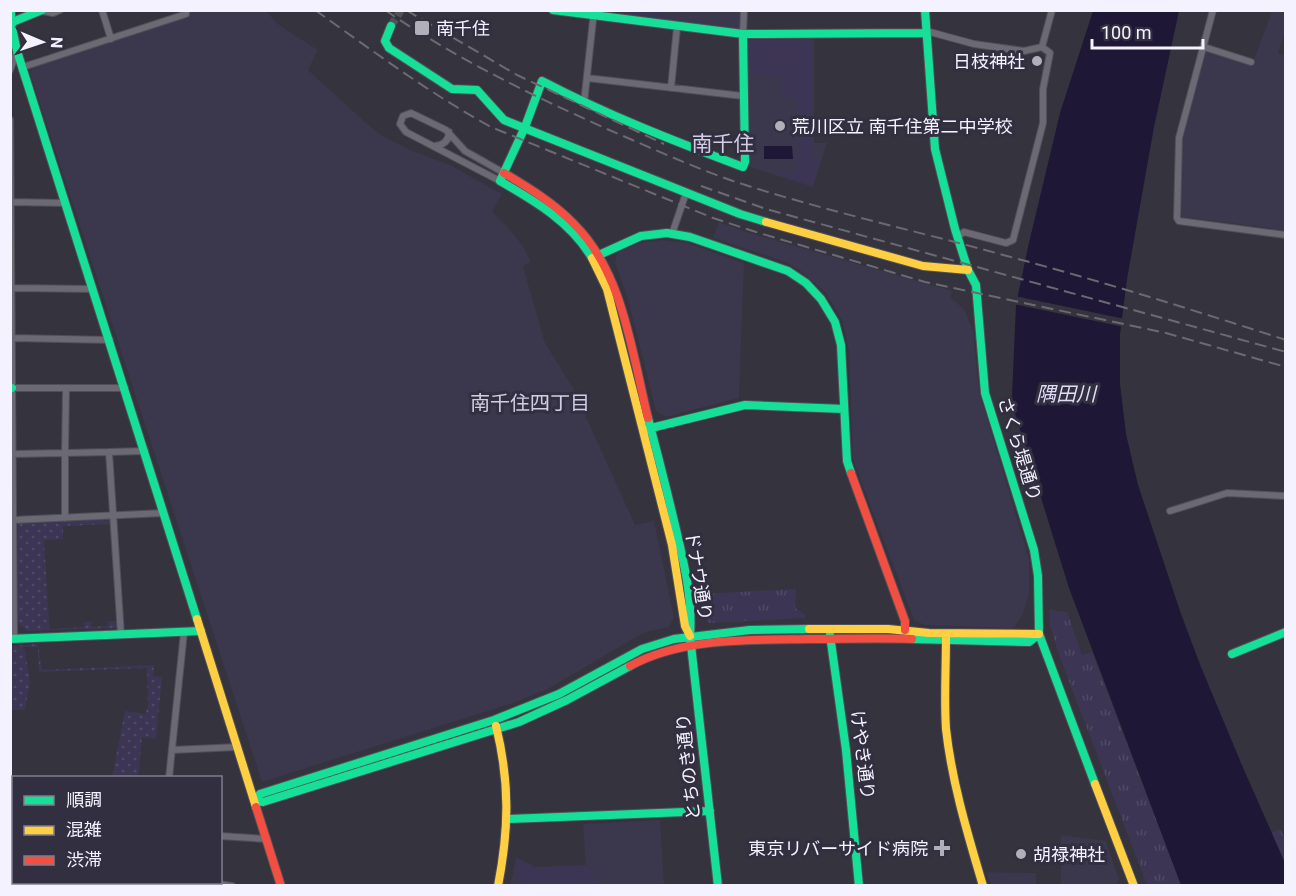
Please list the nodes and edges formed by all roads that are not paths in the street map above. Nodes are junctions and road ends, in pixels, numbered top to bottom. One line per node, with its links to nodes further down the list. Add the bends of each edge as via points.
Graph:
1 (11, 10): 12 (street)
2 (60, 10): 10 (street)
3 (102, 10): 17 (street)
4 (186, 10): 17 (street, via 186,14)
5 (553, 10): 11 (street)
6 (744, 10): 16 (street)
7 (925, 10): 15 (street, さくら堤通り)
8 (1052, 10): 18 (street)
9 (1213, 10): 19 (street)
10 (42, 11): 12 (street)
11 (593, 13): 14 (street); 24 (street)
12 (11, 23): 20 (street)
13 (391, 26): 29 (street, via 385,39 389,48 452,89 477,90 500,117)
14 (677, 27): 16 (street); 25 (street)
15 (925, 33): 16 (street); 18 (street, via 974,45 1024,51); 38 (street, さくら堤通り, via 934,149)
16 (743, 34): 26 (street)
17 (111, 39): 22 (street)
18 (1042, 47): 38 (street, via 1050,53 1043,89 1043,123 1013,240 1006,243 964,232)
19 (1204, 47): 21 (street); 37 (street, via 1179,138 1177,218)
20 (17, 51): 22 (street); 23 (street)
21 (1251, 62)
22 (22, 67): 35 (street)
23 (10, 70)
24 (587, 78): 25 (street); 27 (street)
25 (671, 88): 26 (street)
26 (743, 96): 27 (street, via 742,167)
27 (585, 103): 29 (street, via 542,81)
28 (10, 120): 34 (street)
29 (525, 126): 32 (street); 33 (street)
30 (449, 132): 31 (street, via 444,143); 31 (street, via 415,114 403,116 403,130); 32 (street, via 465,151)
31 (435, 146): 32 (street)
32 (502, 177): 39 (street, ドナウ通り, via 566,214); 49 (street, ドナウ通り, via 558,218 593,258 607,289)
33 (686, 193): 36 (street); 40 (street, via 751,217 923,266)
34 (11, 202): 35 (street); 41 (street)
35 (65, 203): 42 (street)
36 (672, 234): 39 (street, via 631,239); 48 (street, via 779,267 814,290 829,310 839,334)
37 (1286, 235)
38 (957, 237): 40 (street, さくら堤通り)
39 (599, 255): 49 (street, ドナウ通り, via 619,301)
40 (968, 270): 65 (street, さくら堤通り, via 975,285 986,393 1036,564)
41 (11, 288): 42 (street); 43 (street)
42 (93, 289): 44 (street)
43 (12, 338): 44 (street); 45 (street)
44 (110, 340): 47 (street)
45 (11, 387): 46 (street); 53 (street)
46 (66, 388): 47 (street); 52 (street)
47 (125, 388): 50 (street)
48 (844, 409): 49 (street, via 745,405); 61 (street, via 847,461 906,621)
49 (647, 429): 70 (street, ドナウ通り, via 685,626)
50 (145, 451): 51 (street); 56 (street)
51 (110, 452): 52 (street); 57 (street)
52 (65, 453): 53 (street); 58 (street)
53 (12, 454): 59 (street)
54 (1286, 495): 55 (street, via 1227,493)
55 (1170, 511)
56 (164, 513): 57 (street); 62 (street)
57 (112, 515): 58 (street); 66 (street)
58 (65, 518): 59 (street)
59 (13, 520): 68 (street)
60 (830, 628): 61 (street); 69 (street, けやき通り); 70 (street, via 750,630)
61 (905, 630): 67 (street)
62 (201, 631): 64 (street); 74 (street)
63 (1286, 632): 71 (street)
64 (184, 633): 66 (street); 75 (street)
65 (1039, 634): 67 (street, via 1029,642); 87 (street, さくら堤通り)
66 (122, 635): 68 (street)
67 (946, 637): 69 (street); 86 (street, via 947,741 957,794)
68 (12, 638)
69 (831, 639): 70 (street); 85 (street, けやき通り)
70 (691, 640): 72 (street, via 659,642 559,694); 73 (street, via 644,658 567,700); 78 (street, とちのき通り)
71 (1232, 654)
72 (494, 720): 73 (street); 77 (street, via 260,794)
73 (496, 730): 77 (street, via 262,802); 79 (street)
74 (238, 747): 75 (street); 77 (street)
75 (172, 750): 76 (street)
76 (169, 776)
77 (255, 800): 81 (street)
78 (710, 811): 79 (street); 84 (street, とちのき通り)
79 (509, 819): 83 (street)
80 (222, 836): 81 (street)
81 (267, 839): 82 (street)
82 (281, 885)
83 (498, 885)
84 (718, 885)
85 (859, 885)
86 (983, 885)
87 (1134, 885)

